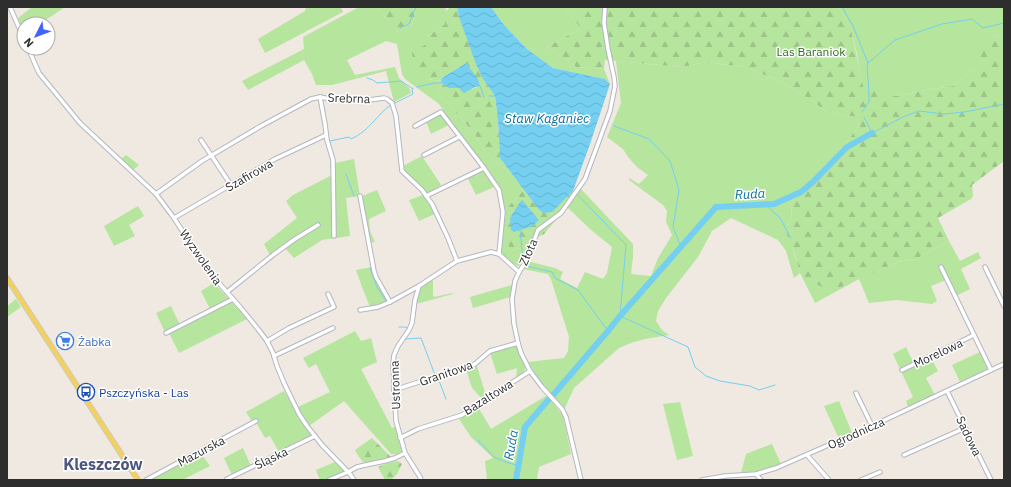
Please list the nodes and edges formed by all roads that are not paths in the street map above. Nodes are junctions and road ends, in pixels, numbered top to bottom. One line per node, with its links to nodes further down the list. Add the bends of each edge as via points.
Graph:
1 (10, 7): 3 (street)
2 (604, 7): 24 (street, Złota, via 604,23 614,77 610,111 585,179 561,213 538,230 527,260)
3 (16, 21)
4 (31, 56): 14 (street, Wyzwolenia, via 39,74 80,123)
5 (320, 97): 7 (street); 10 (street, Srebrna, via 311,99); 16 (street, Srebrna, via 388,99 392,103 397,128 402,171)
6 (415, 126): 8 (street, via 441,112)
7 (326, 135): 13 (street, Szafirowa, via 275,159); 19 (street, via 333,164)
8 (460, 137): 11 (street); 12 (street)
9 (201, 140): 10 (street)
10 (211, 155): 13 (street); 14 (street, Srebrna)
11 (424, 155)
12 (484, 168): 16 (street); 20 (street, via 500,190 503,212)
13 (231, 185): 17 (street, Szafirowa)
14 (156, 194): 17 (street, Wyzwolenia)
15 (360, 196): 30 (street, via 374,271)
16 (426, 196): 21 (street, Srebrna, via 435,210)
17 (174, 218): 27 (street, Wyzwolenia, via 203,263)
18 (318, 225): 27 (street, via 273,255)
19 (334, 236)
20 (499, 254): 21 (street, via 491,252); 24 (street)
21 (457, 262): 26 (street)
22 (985, 266): 31 (street)
23 (941, 267): 35 (street, Morelowa)
24 (519, 272): 37 (street, Złota, via 512,298)
25 (7, 278): 58 (main road)
26 (419, 286): 30 (street); 43 (street, Ustronna, via 412,323 394,355)
27 (227, 292): 29 (street, Wyzwolenia)
28 (328, 294): 36 (street, via 334,306)
29 (233, 299): 34 (street); 36 (street, Wyzwolenia)
30 (390, 302): 32 (street)
31 (1004, 306)
32 (360, 310)
33 (333, 328): 38 (street)
34 (166, 333)
35 (974, 336): 40 (street, Morelowa); 41 (street, Morelowa)
36 (267, 341): 38 (street, Wyzwolenia)
37 (518, 343): 42 (street, Złota); 43 (street, Granitowa, via 490,351 475,364)
38 (274, 356): 49 (street, Wyzwolenia, via 299,414)
39 (1004, 364): 41 (street, Ogrodnicza)
40 (902, 370)
41 (991, 370): 44 (street, Ogrodnicza)
42 (530, 371): 50 (street, Bazaltowa, via 462,414); 63 (street, Złota, via 566,417)
43 (394, 390): 50 (street, Ustronna)
44 (947, 391): 47 (street, Ogrodnicza); 48 (street, Sadowa)
45 (856, 393): 47 (street)
46 (256, 421): 59 (street, Mazurska)
47 (872, 426): 52 (street, Ogrodnicza)
48 (965, 428): 53 (street); 68 (street, Sadowa)
49 (315, 436): 54 (street, Wyzwolenia); 57 (street, Śląska)
50 (400, 438): 51 (street, Ustronna)
51 (405, 453): 54 (street); 62 (street, Ustronna)
52 (807, 455): 56 (street, Ogrodnicza); 66 (street)
53 (904, 455)
54 (348, 472): 60 (street); 61 (street, Wyzwolenia)
55 (880, 472): 67 (street)
56 (756, 474): 64 (street, Ogrodnicza); 65 (street)
57 (227, 479)
58 (138, 480)
59 (146, 480)
60 (329, 480)
61 (354, 480)
62 (421, 480)
63 (581, 480)
64 (702, 480)
65 (761, 480)
66 (829, 480)
67 (861, 480)
68 (991, 480)

